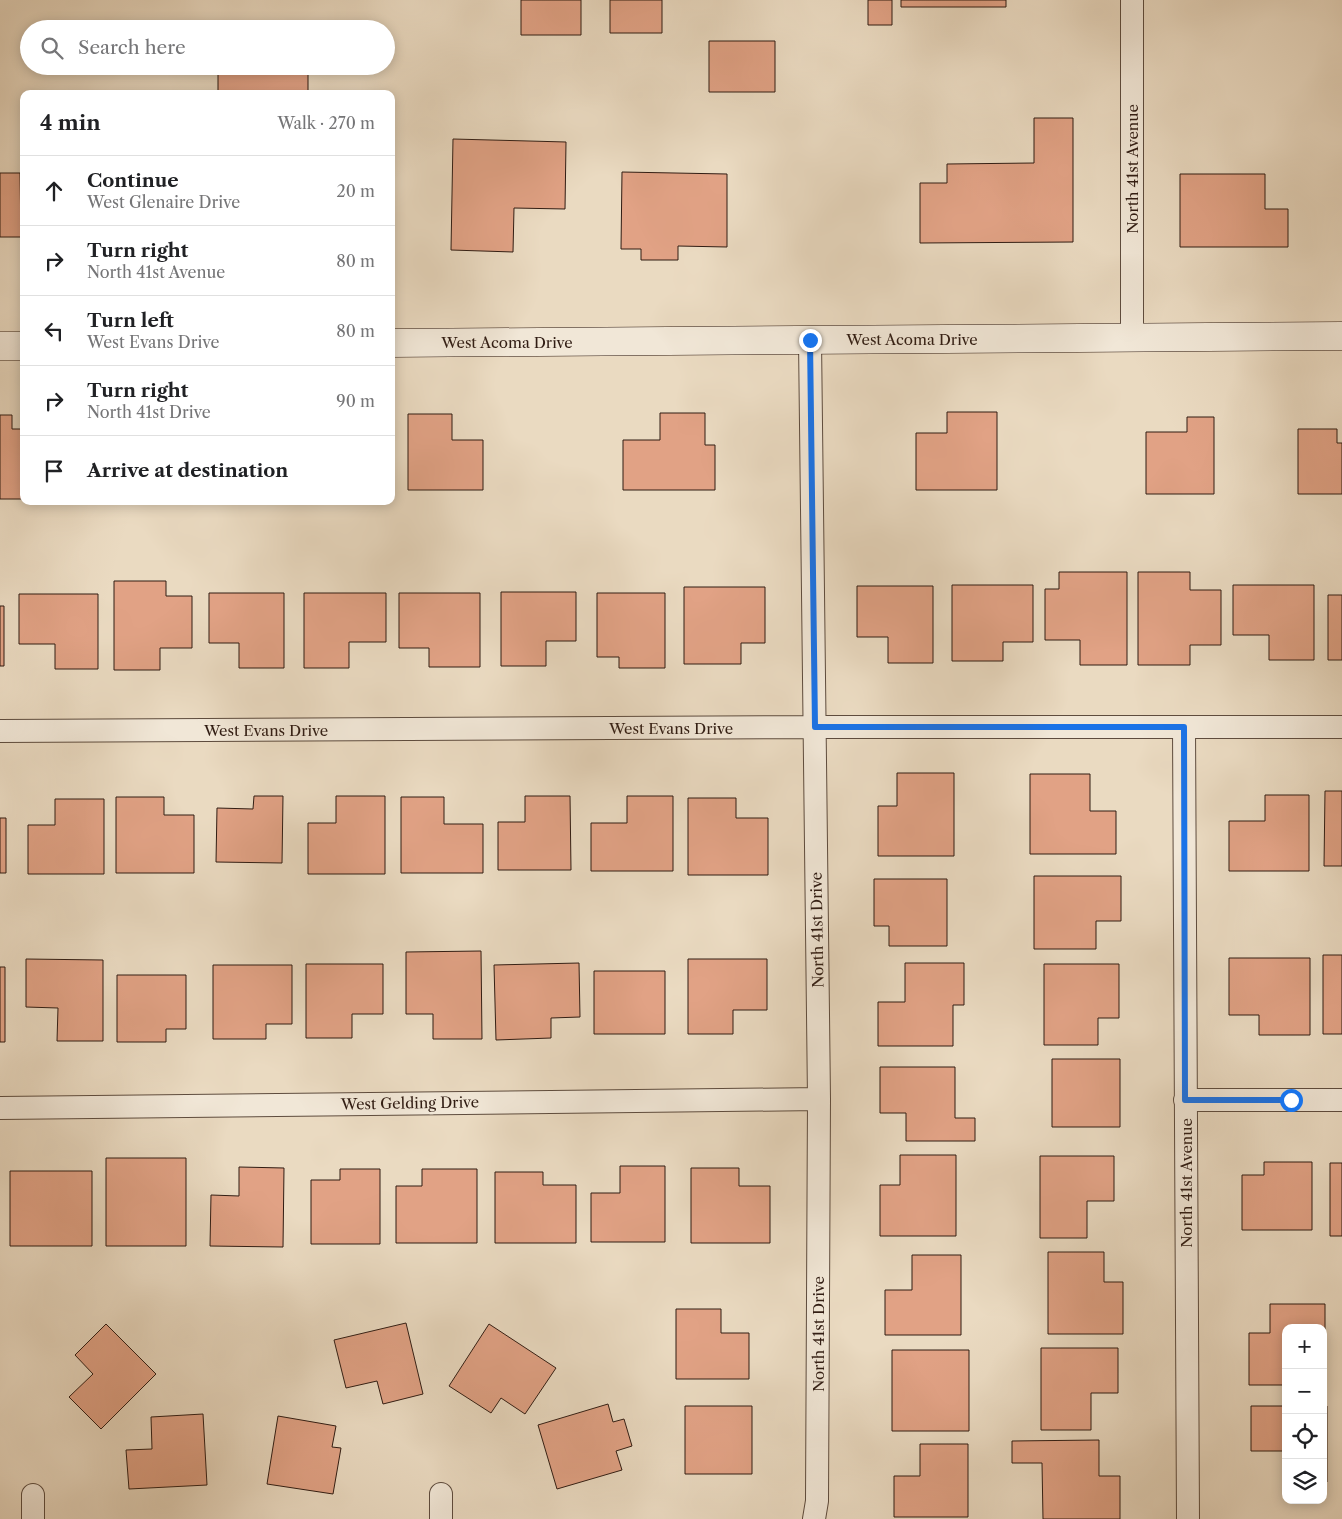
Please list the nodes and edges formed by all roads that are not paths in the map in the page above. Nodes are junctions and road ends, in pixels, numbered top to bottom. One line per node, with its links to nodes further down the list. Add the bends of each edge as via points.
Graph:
1 (1132, 0): 3 (street, North 41st Avenue)
2 (1342, 336): 3 (street, West Acoma Drive)
3 (1132, 337): 4 (street, West Acoma Drive)
4 (810, 340): 5 (street, West Acoma Drive); 8 (street, North 41st Drive)
5 (395, 343)
6 (0, 346): 7 (street)
7 (20, 346)
8 (815, 727): 9 (street, West Evans Drive); 11 (street, West Evans Drive); 12 (street, North 41st Drive)
9 (1184, 727): 10 (street, West Evans Drive); 13 (street, North 41st Avenue)
10 (1342, 727)
11 (0, 732)
12 (819, 1099): 15 (street, West Gelding Drive); 20 (street, North 41st Drive, via 818,1502)
13 (1185, 1100): 14 (street); 21 (street, North 41st Avenue)
14 (1342, 1100)
15 (0, 1108)
16 (441, 1494): 19 (street)
17 (33, 1495): 18 (street)
18 (33, 1519)
19 (441, 1519)
20 (814, 1519)
21 (1188, 1519)

